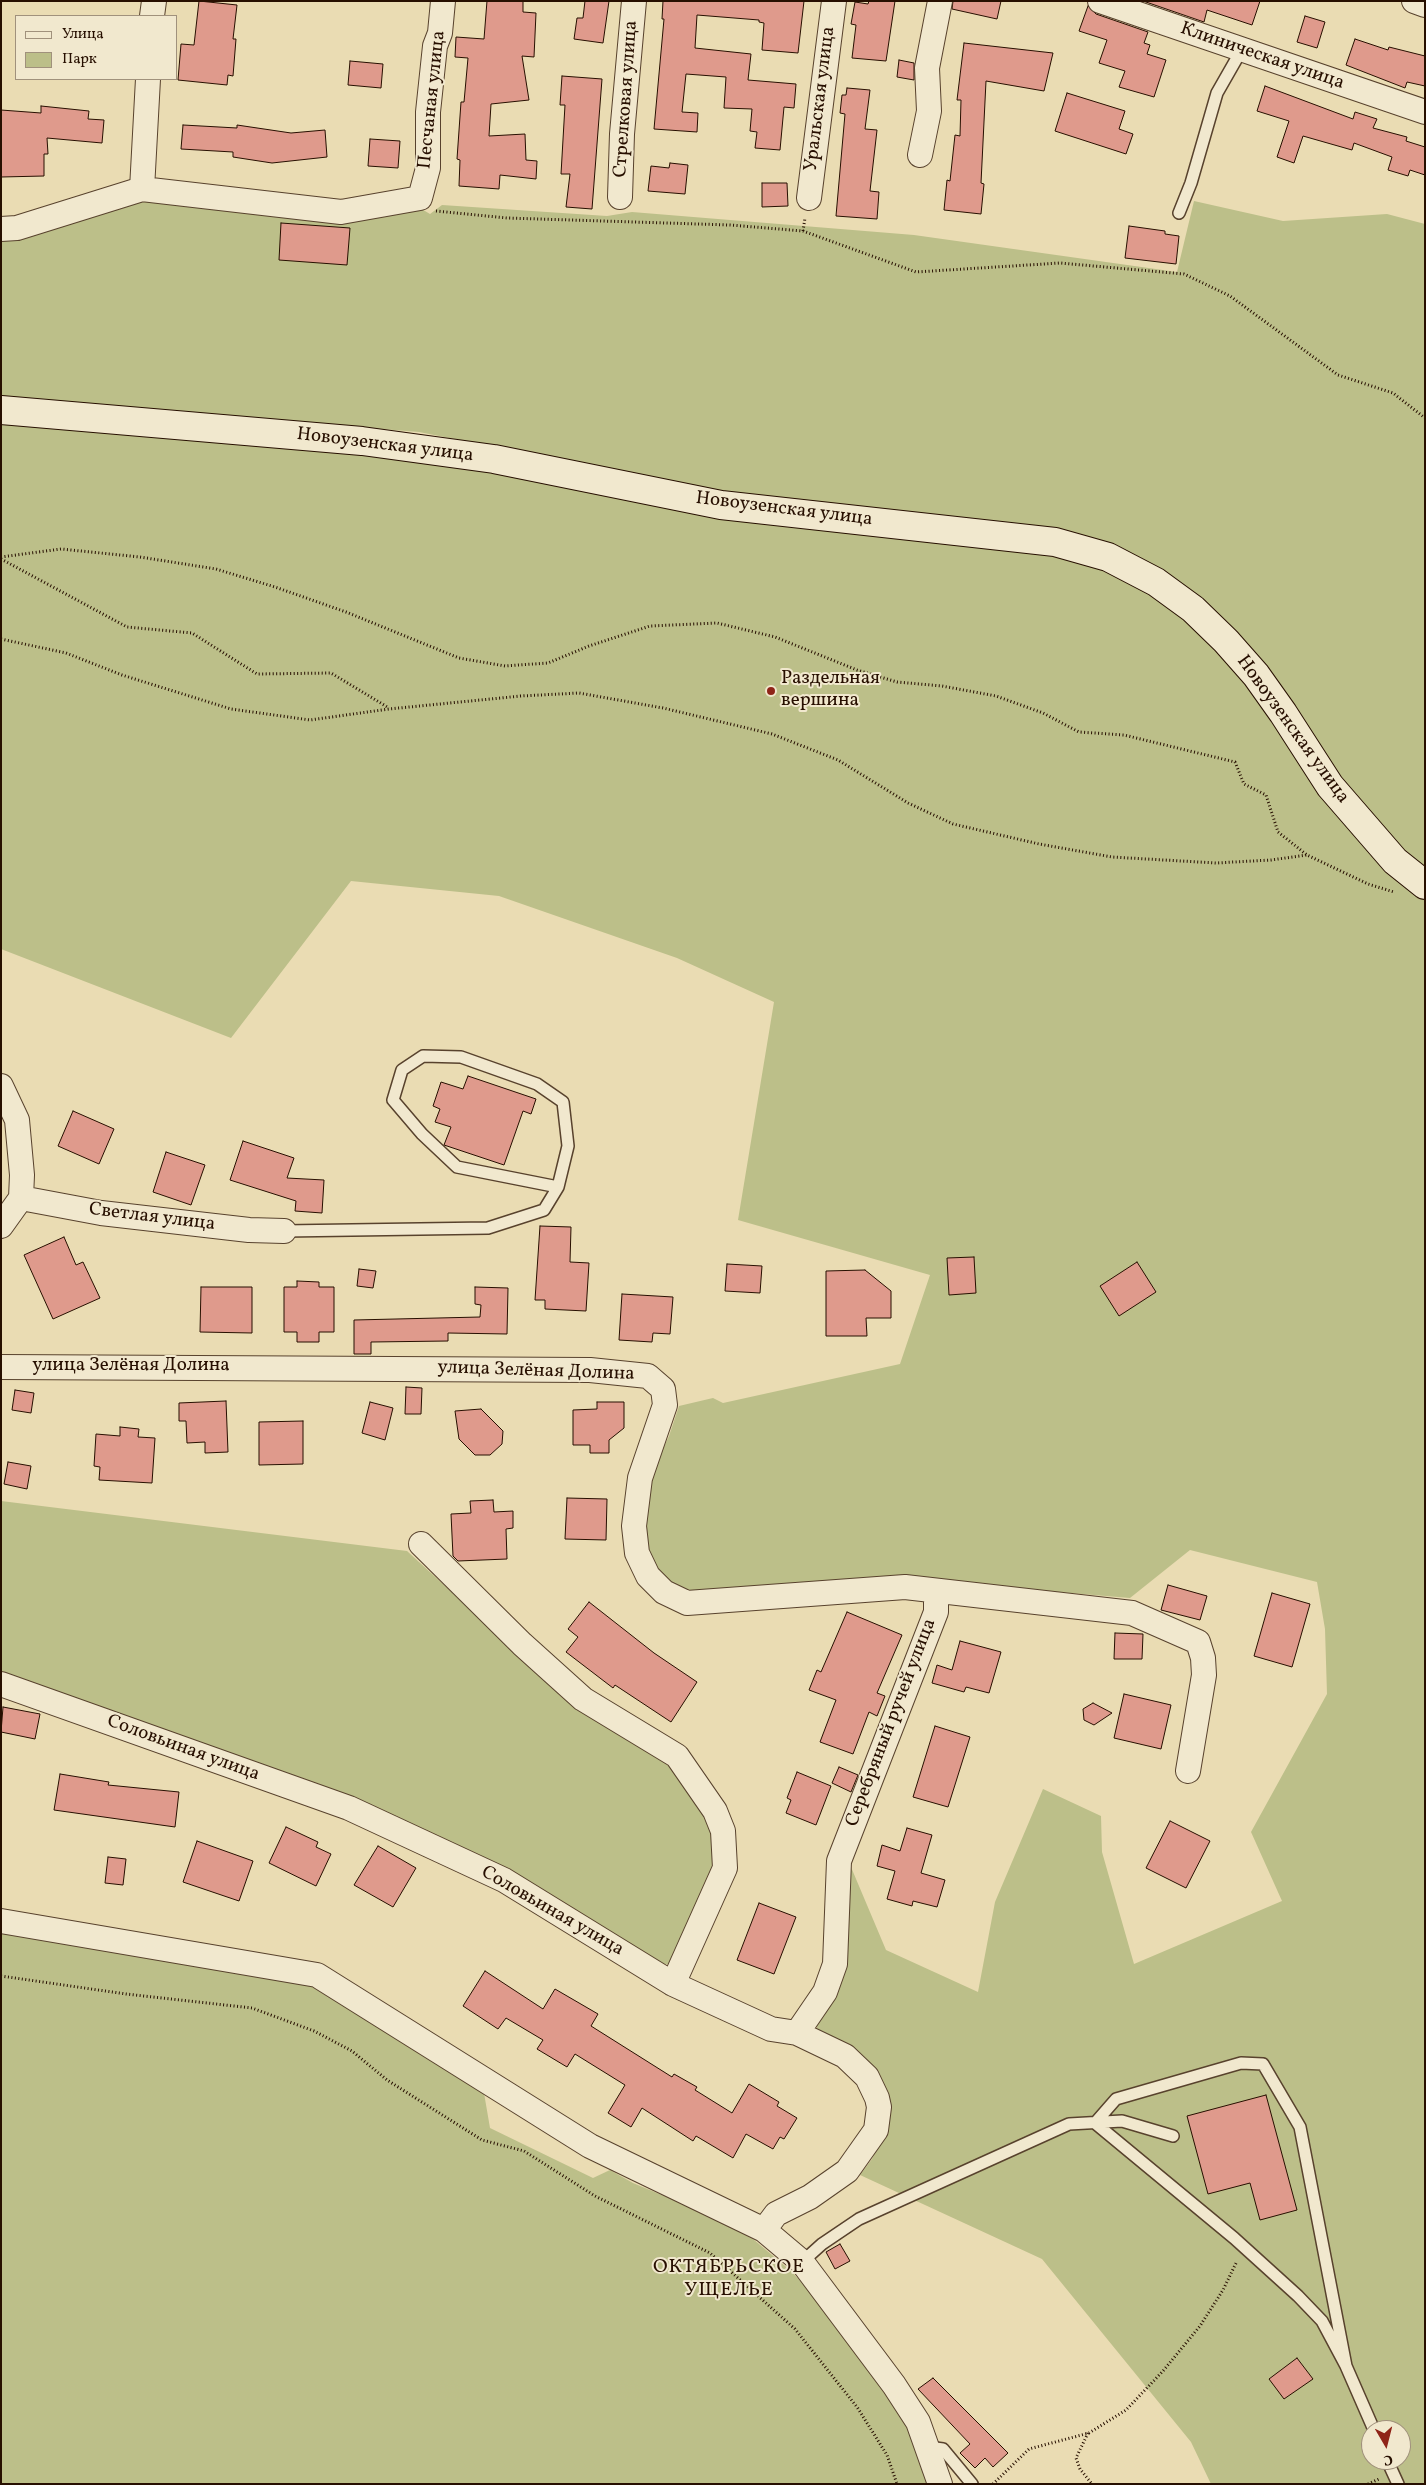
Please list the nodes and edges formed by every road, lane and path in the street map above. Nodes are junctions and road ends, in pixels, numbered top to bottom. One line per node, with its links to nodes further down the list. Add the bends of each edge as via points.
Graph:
1 (154, 1): 9 (street)
2 (443, 1): 16 (street, Песчаная улица, via 440,33 434,46 428,112 428,168)
3 (634, 1): 15 (street, Стрелковая улица)
4 (834, 1): 17 (street, Уральская улица)
5 (940, 1): 13 (street, via 927,68 929,110)
6 (1100, 1): 10 (street, Клиническая улица)
7 (1414, 1): 8 (street)
8 (1425, 5)
9 (152, 15)
10 (1241, 50): 12 (street, Клиническая улица); 18 (lane, via 1217,93)
11 (148, 80): 14 (street)
12 (1425, 112)
13 (920, 155)
14 (142, 188): 16 (street, via 341,212); 19 (street, via 17,228)
15 (620, 197)
16 (420, 198): 21 (path, via 437,212 447,213 803,231 916,272 1060,263 1184,274 1230,296 1338,375 1392,394)
17 (809, 198)
18 (1179, 214)
19 (1, 229)
20 (1, 410): 26 (main road, Новоузенская улица, via 362,441 494,459 722,505 1055,542 1108,557 1156,582 1193,608 1226,641 1283,712 1330,786 1395,861)
21 (1425, 418)
22 (1, 558): 24 (path, via 127,628 192,633 257,674 330,673); 25 (path, via 61,549 216,569 346,612 458,658 505,666 548,663 650,626 717,623 775,636 857,670 897,682 996,696 1043,713 1079,732 1124,735 1235,762 1244,784 1266,795 1278,832)
23 (1, 638): 24 (path, via 66,653 122,675 231,709 310,720)
24 (389, 709): 25 (path, via 579,693 663,708 772,734 838,760 908,803 953,824 1039,844 1112,857 1216,863)
25 (1307, 855): 26 (path, via 1368,884)
26 (1413, 890)
27 (1, 1086): 29 (street, via 17,1120 22,1175)
28 (558, 1186): 28 (lane, via 457,1167 422,1134 393,1100 402,1070 423,1056 462,1057 537,1084 563,1102 568,1146); 31 (lane, via 544,1210 488,1228)
29 (20, 1198): 30 (street); 31 (street, Светлая улица, via 101,1213)
30 (1, 1226)
31 (284, 1231)
32 (1, 1367): 34 (street, улица Зелёная Долина, via 590,1370 648,1376 663,1389 665,1405 640,1478 634,1526 637,1553 648,1576 664,1592 687,1603 905,1587)
33 (421, 1544): 39 (street, via 583,1699 677,1756 715,1811 723,1831 725,1868)
34 (936, 1591): 36 (street, Серебряный ручей улица, via 1132,1613 1198,1642 1204,1675); 40 (street, Серебряный ручей улица, via 936,1612 839,1861 836,1964 825,1992)
35 (1, 1684): 39 (street, Соловьиная улица, via 349,1808 504,1880)
36 (1188, 1771)
37 (1, 1920): 43 (street, via 317,1975 590,2146)
38 (1, 1976): 51 (path, via 252,2008 314,2030 352,2051 387,2080 482,2140 524,2151 595,2196 710,2253 795,2329 857,2407 887,2455)
39 (673, 1984): 40 (street, Соловьиная улица, via 771,2029)
40 (797, 2033): 43 (street, Соловьиная улица, via 845,2056 867,2077 879,2107 876,2130 847,2171 810,2197 776,2214)
41 (1094, 2123): 42 (lane, via 1122,2121); 44 (lane); 45 (lane, via 1069,2124 859,2219); 46 (lane, via 1116,2099 1241,2064 1263,2064 1300,2128)
42 (1173, 2136)
43 (764, 2230): 45 (street)
44 (1244, 2247): 46 (lane, via 1322,2321); 48 (path, via 1219,2297 1163,2371 1126,2410)
45 (802, 2262): 49 (street, via 894,2385 918,2422)
46 (1346, 2366): 47 (lane)
47 (1370, 2420)
48 (1089, 2433): 54 (path, via 1029,2449); 55 (path, via 1076,2458)
49 (928, 2447): 52 (street); 53 (lane, via 943,2449)
50 (1392, 2470): 56 (lane)
51 (897, 2484)
52 (940, 2484)
53 (972, 2484)
54 (993, 2484)
55 (1092, 2484)
56 (1398, 2484)

